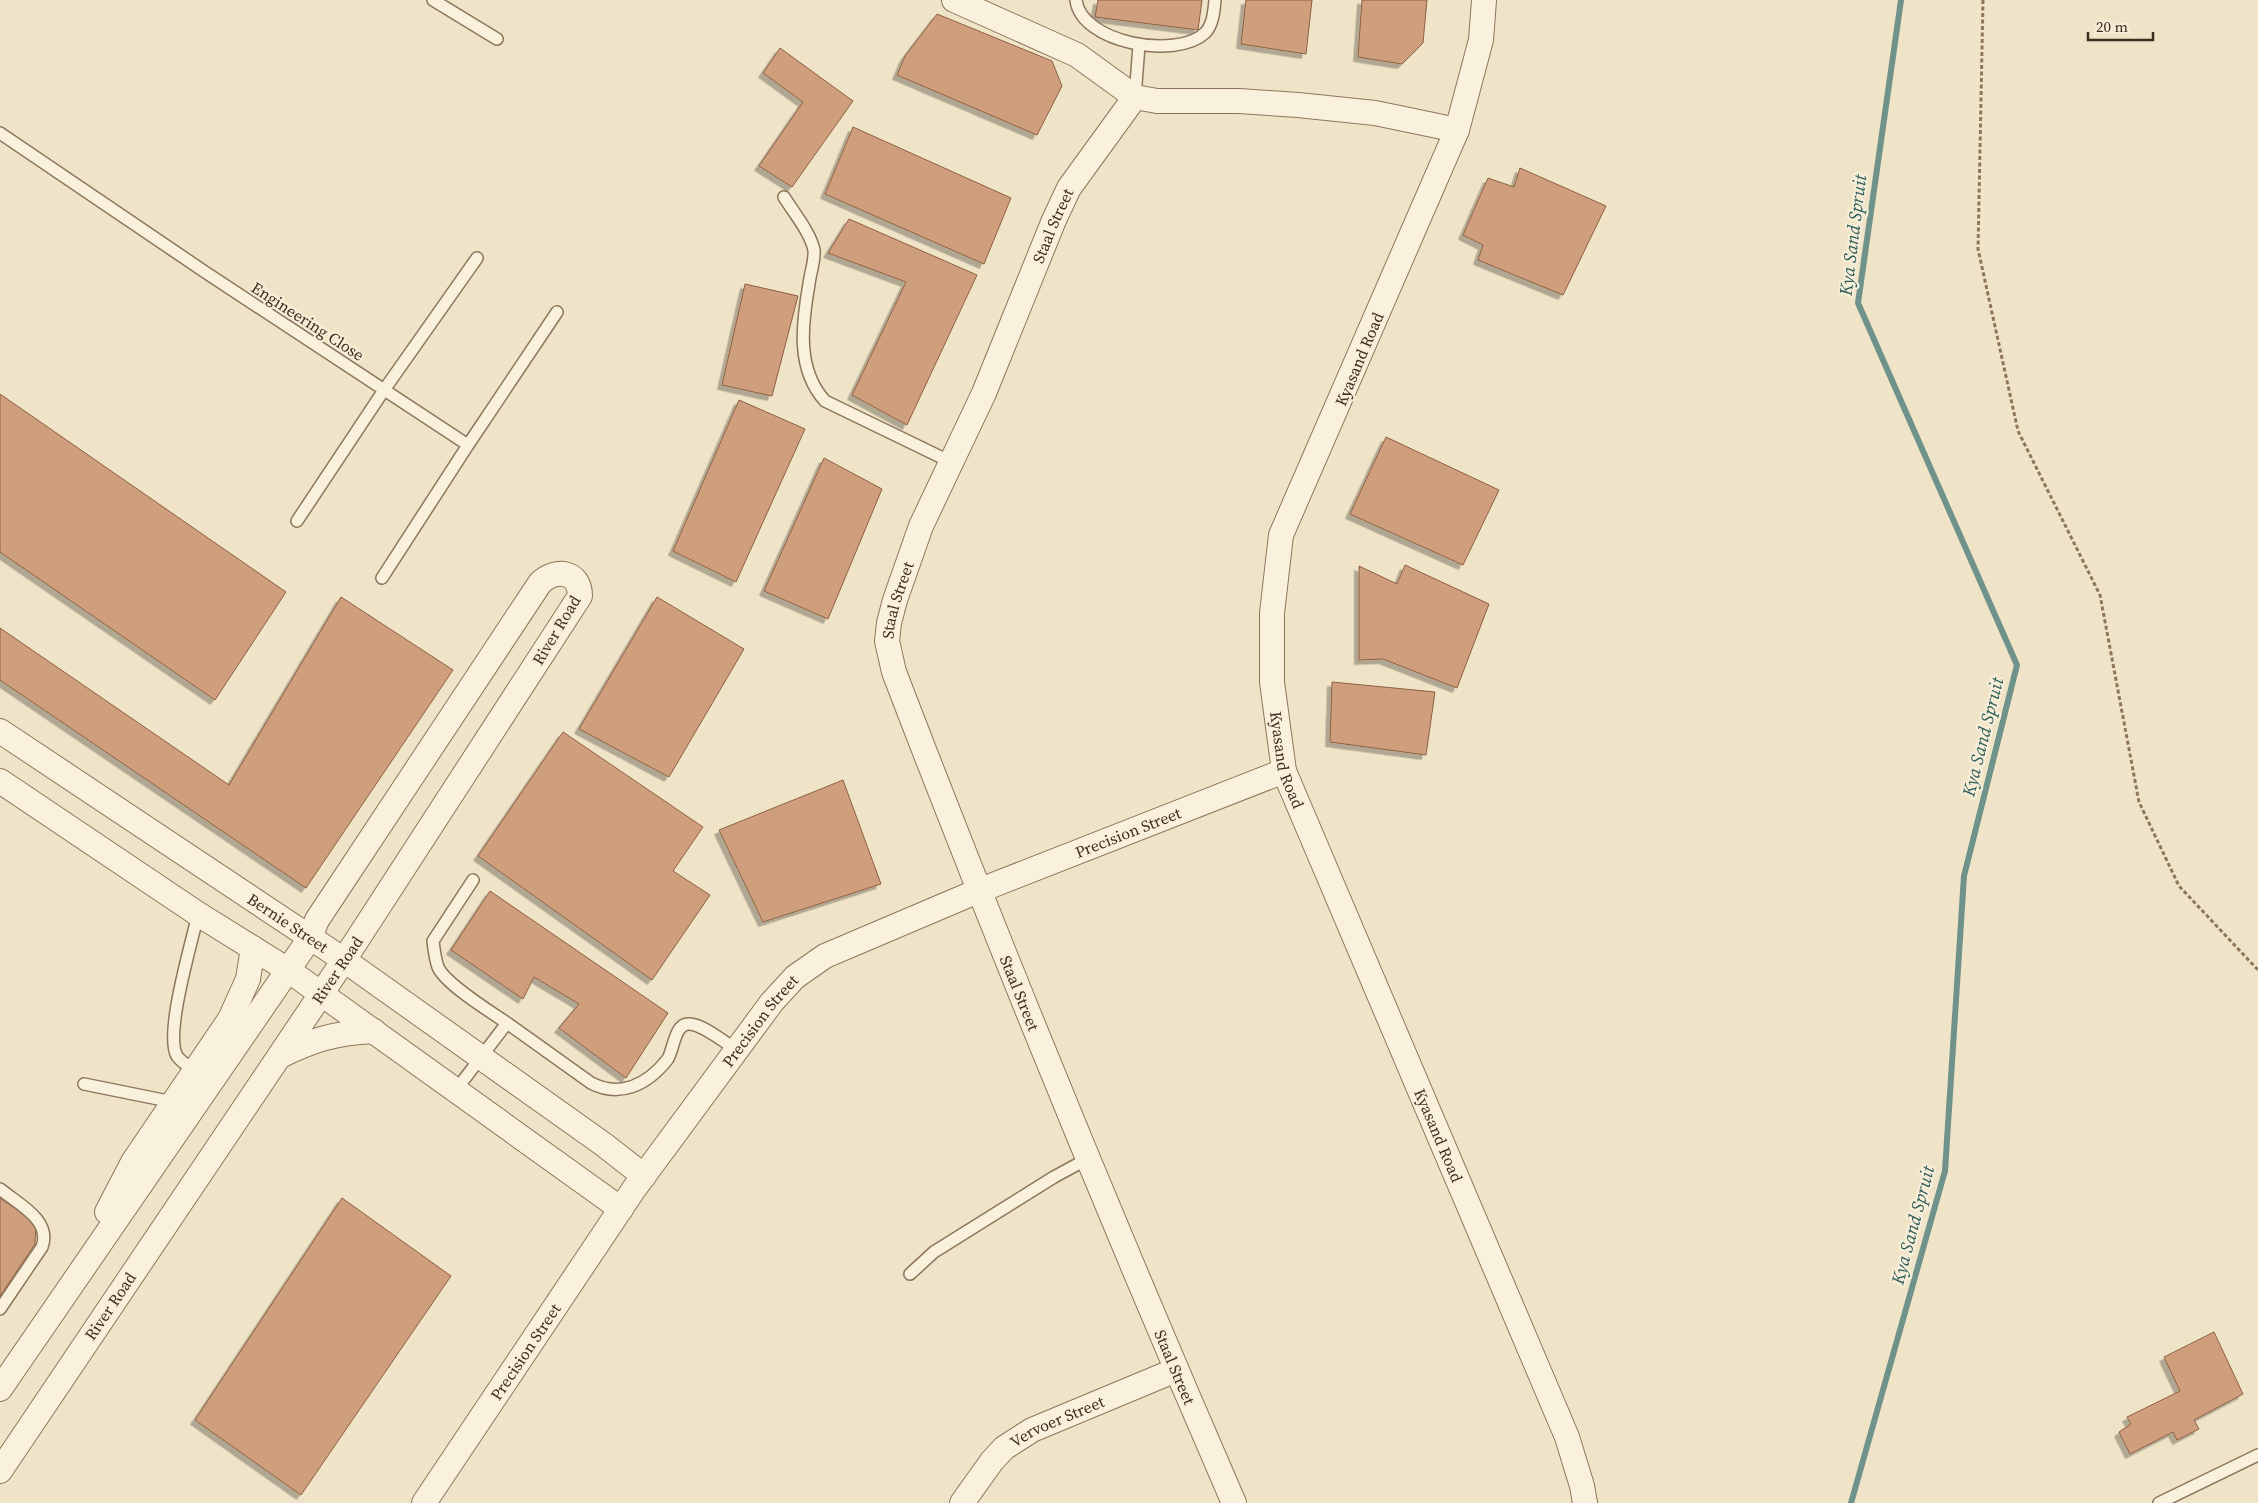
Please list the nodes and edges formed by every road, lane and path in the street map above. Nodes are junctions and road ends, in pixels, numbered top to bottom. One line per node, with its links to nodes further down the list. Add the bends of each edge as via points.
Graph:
1 (433, 0): 7 (lane)
2 (954, 0): 9 (street, via 1077,55)
3 (1076, 0): 8 (lane, via 1084,20 1096,29)
4 (1215, 0): 8 (lane, via 1213,17 1206,31 1196,39 1178,45)
5 (1484, 0): 10 (street, Kyasand Road, via 1481,40)
6 (1983, 0): 30 (path, via 1978,249 2018,430 2100,595 2139,802 2179,886)
7 (497, 39)
8 (1139, 45): 9 (lane)
9 (1135, 97): 10 (street, via 1157,101 1298,105 1375,114); 17 (street, Staal Street, via 1069,188)
10 (1457, 130): 21 (street, Kyasand Road, via 1281,535 1272,613 1272,682)
11 (0, 133): 15 (lane, Engineering Close)
12 (784, 197): 17 (lane, via 811,241 814,253 802,340 809,376 816,391 825,401)
13 (477, 258): 15 (lane)
14 (557, 312): 16 (lane)
15 (384, 390): 16 (lane, Engineering Close); 18 (lane)
16 (468, 444): 19 (lane)
17 (952, 462): 24 (street, Staal Street, via 921,526 898,590 887,641 894,672)
18 (297, 521)
19 (382, 578)
20 (0, 731): 26 (street, Bernie Street)
21 (1284, 771): 24 (street, Precision Street); 55 (street, Kyasand Road, via 1567,1437)
22 (0, 781): 25 (street)
23 (473, 880): 32 (lane, via 433,941 438,969 447,980)
24 (978, 891): 34 (street, Precision Street, via 825,956 795,978 772,1002); 41 (street, Staal Street)
25 (198, 914): 27 (street); 37 (lane, via 174,1021 176,1054)
26 (310, 938): 28 (street, Bernie Street); 28 (street, River Road, via 317,920 540,583 555,573 569,577 576,583 580,596); 29 (street, River Road)
27 (253, 948): 29 (street); 37 (street, via 248,979 240,1000)
28 (344, 960): 31 (street, River Road); 36 (street, Bernie Street)
29 (288, 970): 31 (street); 45 (street, River Road)
30 (2258, 970)
31 (321, 994): 33 (street); 35 (street, River Road)
32 (507, 1023): 34 (lane, via 590,1083 614,1090 640,1084 662,1065 668,1059 677,1032 684,1025 705,1030); 36 (lane)
33 (374, 1031): 35 (street, via 348,1032 309,1042); 39 (street)
34 (737, 1050): 42 (street, Precision Street)
35 (277, 1057): 51 (street, River Road)
36 (480, 1059): 39 (lane); 42 (street, Bernie Street)
37 (195, 1070): 40 (street)
38 (84, 1084): 40 (lane)
39 (456, 1090): 44 (street)
40 (173, 1102): 45 (street, via 115,1193)
41 (1089, 1158): 46 (lane, via 934,1252); 48 (street, Staal Street)
42 (644, 1176): 44 (street, Precision Street)
43 (0, 1189): 47 (lane, via 37,1219 46,1237)
44 (620, 1209): 52 (street, Precision Street)
45 (92, 1253): 49 (street, River Road)
46 (910, 1274)
47 (0, 1309)
48 (1176, 1370): 53 (street, Vervoer Street, via 1032,1430 1004,1448); 54 (street, Staal Street)
49 (0, 1389)
50 (2258, 1455): 56 (lane)
51 (0, 1471)
52 (424, 1503)
53 (962, 1503)
54 (1234, 1503)
55 (1585, 1503)
56 (2159, 1503)

